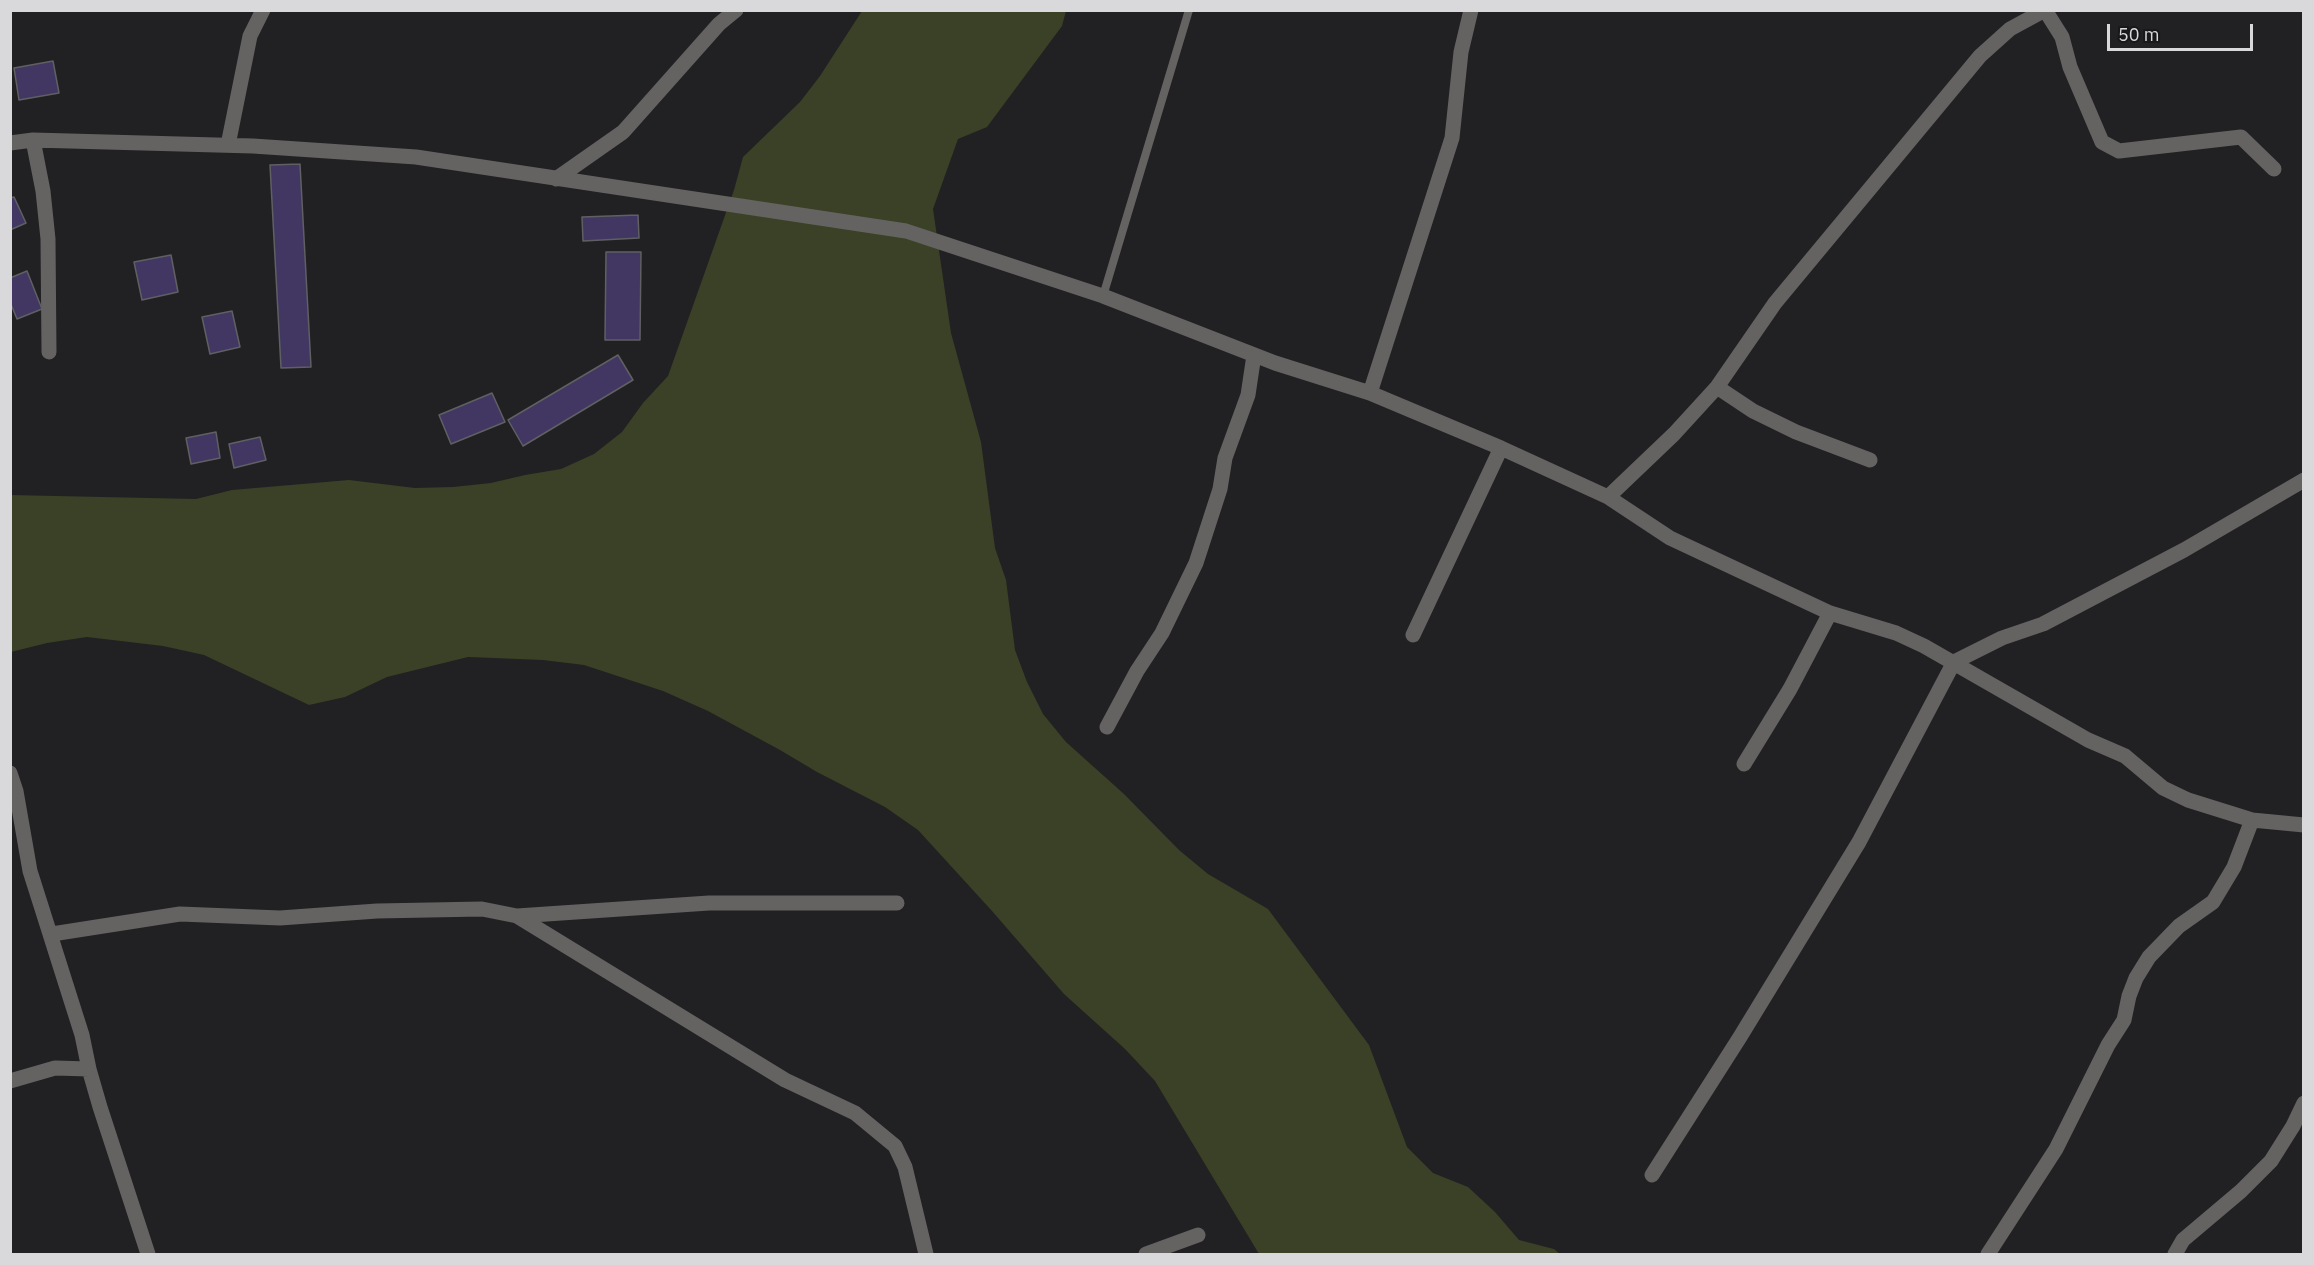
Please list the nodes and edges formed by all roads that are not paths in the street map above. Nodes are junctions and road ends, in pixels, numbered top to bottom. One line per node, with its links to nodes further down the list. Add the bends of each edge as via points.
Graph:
1 (263, 10): 8 (street, via 250,36)
2 (736, 10): 10 (street, via 623,132)
3 (1189, 10): 11 (lane)
4 (1471, 10): 15 (street, via 1461,52 1452,138)
5 (2045, 10): 9 (street, via 2062,37 2070,68 2102,142 2119,152 2241,136); 14 (street, via 2010,29 1980,56 1775,303)
6 (33, 140): 7 (street); 8 (street); 12 (street, via 48,239)
7 (10, 143)
8 (228, 145): 10 (street, via 416,157)
9 (2274, 170)
10 (556, 179): 11 (street, via 906,231)
11 (1103, 296): 13 (street)
12 (49, 352)
13 (1254, 355): 15 (street); 23 (street, via 1248,395 1225,458 1220,489 1196,562 1162,633)
14 (1717, 387): 17 (street, via 1753,411 1796,432); 19 (street)
15 (1370, 393): 16 (street)
16 (1501, 448): 19 (street); 21 (street)
17 (1870, 460)
18 (2304, 480): 22 (street, via 2184,550 2043,624)
19 (1608, 497): 20 (street, via 1670,538)
20 (1830, 613): 22 (street, via 1896,633); 24 (street)
21 (1413, 635)
22 (1954, 662): 26 (street, via 2088,740 2125,756 2163,788); 35 (street, via 1859,842)
23 (1107, 727)
24 (1744, 764)
25 (10, 773): 28 (street)
26 (2252, 820): 27 (street); 40 (street, via 2234,867 2213,902 2179,926 2145,964 2129,996 2124,1020 2056,1149)
27 (2304, 825)
28 (17, 840): 31 (street)
29 (897, 903): 30 (street, via 709,903)
30 (517, 916): 31 (street, via 482,909 280,918 180,914); 38 (street, via 785,1080 855,1113 895,1146 905,1167)
31 (52, 934): 32 (street)
32 (89, 1069): 33 (street, via 55,1068); 37 (street)
33 (10, 1081)
34 (2304, 1103): 41 (street, via 2271,1161 2183,1240)
35 (1652, 1175)
36 (1198, 1235): 39 (street)
37 (148, 1254)
38 (926, 1254)
39 (1146, 1254)
40 (1988, 1254)
41 (2175, 1254)

